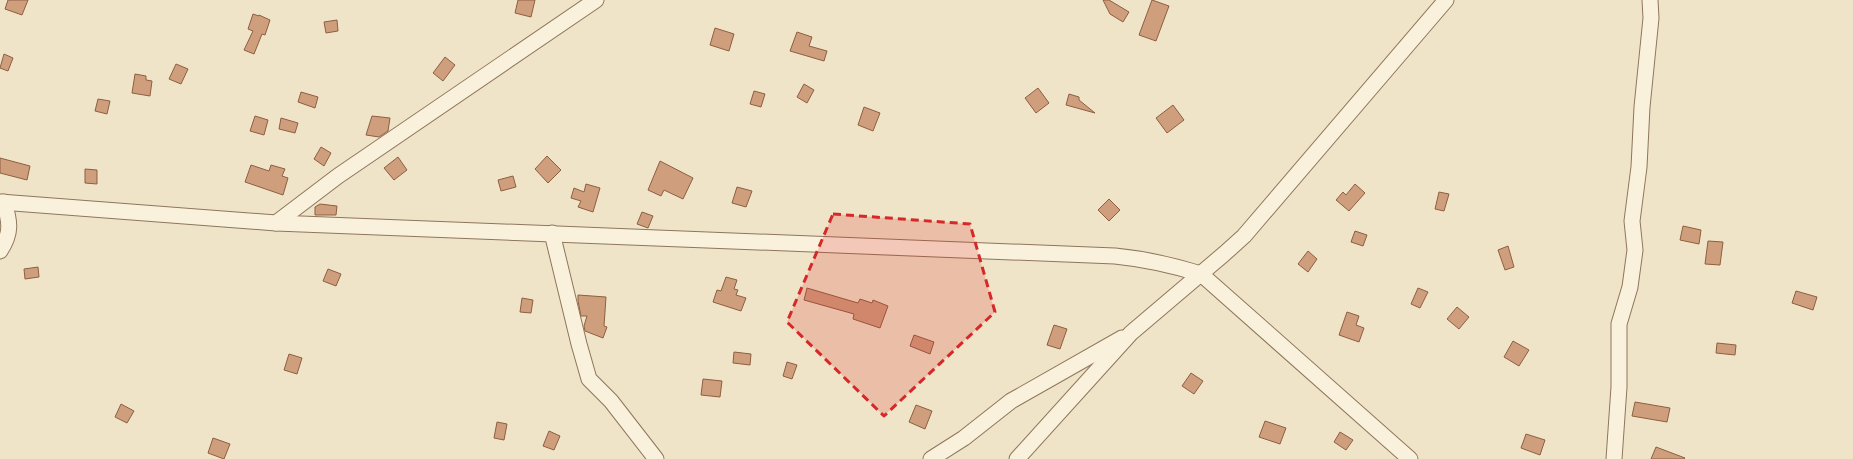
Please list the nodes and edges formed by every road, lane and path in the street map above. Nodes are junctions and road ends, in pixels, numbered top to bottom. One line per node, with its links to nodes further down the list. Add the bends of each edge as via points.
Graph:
1 (596, 0): 5 (street, via 338,176)
2 (1446, 0): 8 (street, via 1244,236)
3 (1650, 0): 14 (street, via 1651,18 1639,167 1632,221 1635,250 1630,287 1619,324 1619,387)
4 (2, 202): 5 (street); 7 (street, via 9,220 9,234)
5 (276, 223): 6 (street)
6 (552, 233): 8 (street, via 1115,256 1161,263); 10 (street, via 589,379 611,401)
7 (0, 251)
8 (1201, 274): 9 (street); 13 (street)
9 (1131, 333): 11 (street, via 1011,401 964,438); 12 (street)
10 (656, 459)
11 (932, 459)
12 (1017, 459)
13 (1410, 459)
14 (1614, 459)

